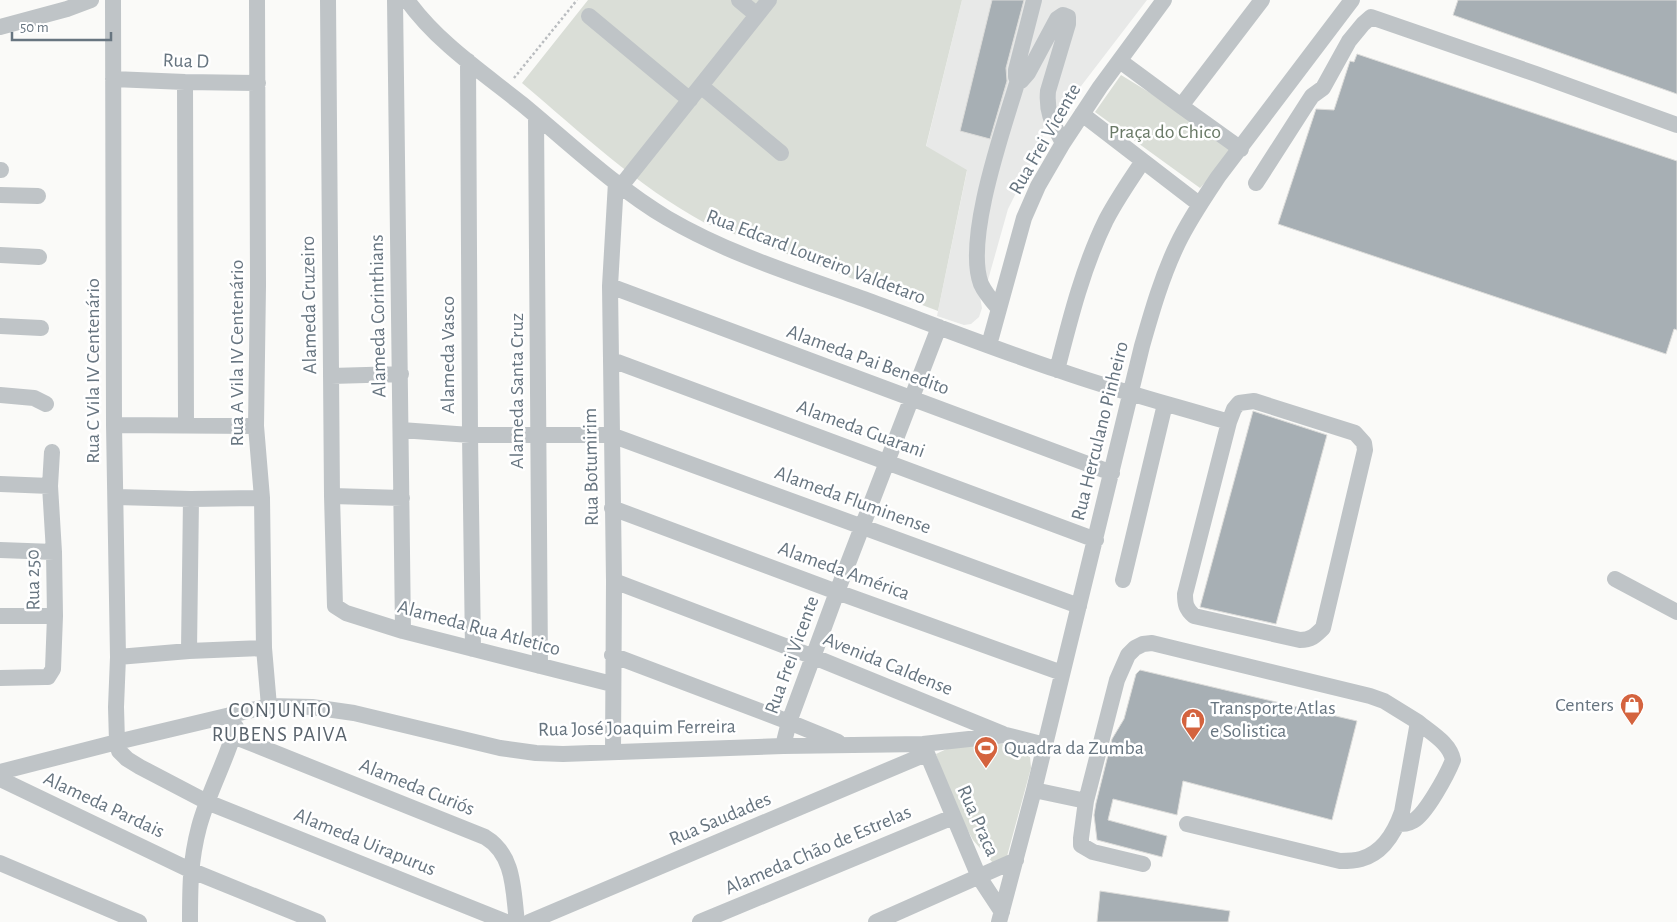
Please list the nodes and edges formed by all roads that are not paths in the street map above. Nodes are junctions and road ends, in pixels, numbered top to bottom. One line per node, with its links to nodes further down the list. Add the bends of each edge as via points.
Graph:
1 (91, 0): 15 (street)
2 (113, 0): 18 (street, Rua C Vila IV Centenário)
3 (258, 0): 21 (street, Rua A Vila IV Centenário)
4 (328, 0): 48 (street, Alameda Cruzeiro)
5 (395, 0): 47 (street, Alameda Corinthians)
6 (407, 0): 16 (street, Rua Edcard Loureiro Valdetaro, via 432,29)
7 (739, 0): 13 (street)
8 (769, 0): 13 (street)
9 (1034, 0): 19 (street, via 1016,70)
10 (1164, 0): 17 (street, Rua Frei Vicente)
11 (1262, 0): 24 (street)
12 (1352, 0): 29 (street, Rua Herculano Pinheiro)
13 (758, 15): 22 (street)
14 (589, 16): 23 (street)
15 (0, 27)
16 (468, 61): 26 (street, Rua Edcard Loureiro Valdetaro); 60 (street, Alameda Vasco)
17 (1120, 61): 24 (street); 25 (street, Rua Frei Vicente)
18 (113, 79): 20 (street, Rua D); 55 (street, Rua C Vila IV Centenário)
19 (1018, 80): 28 (street, via 1022,81 1028,73 1057,19 1061,15 1068,17 1047,100 1050,118); 40 (street, via 987,186 977,254 981,284)
20 (185, 82): 21 (street, Rua D); 56 (street)
21 (258, 84): 57 (street, Rua A Vila IV Centenário)
22 (701, 86): 23 (street); 30 (street)
23 (690, 100): 33 (street)
24 (1181, 106): 29 (street)
25 (1082, 114): 28 (street, Rua Frei Vicente); 31 (street)
26 (536, 116): 33 (street, Rua Edcard Loureiro Valdetaro); 59 (street, Alameda Santa Cruz)
27 (1677, 125): 32 (street, via 1371,18 1349,41 1323,88 1312,96)
28 (1063, 143): 40 (street, Rua Frei Vicente, via 1024,218)
29 (1240, 148): 36 (street, Rua Herculano Pinheiro)
30 (781, 153)
31 (1143, 161): 36 (street); 46 (street, via 1121,193 1091,254)
32 (1256, 183)
33 (619, 184): 39 (street, Rua Botumirim); 42 (street, Rua Edcard Loureiro Valdetaro, via 695,234)
34 (0, 195): 35 (street)
35 (38, 196)
36 (1199, 204): 50 (street, Rua Herculano Pinheiro, via 1165,272)
37 (0, 255): 38 (street)
38 (39, 257)
39 (610, 286): 45 (street, Rua Botumirim); 51 (street, Alameda Pai Benedito)
40 (999, 309): 44 (street, Rua Frei Vicente)
41 (0, 326): 43 (street)
42 (939, 327): 44 (street, Rua Edcard Loureiro Valdetaro); 51 (street, Rua Frei Vicente)
43 (41, 328)
44 (989, 345): 46 (street, Rua Edcard Loureiro Valdetaro)
45 (612, 360): 61 (street, Rua Botumirim); 63 (street, Alameda Guarani)
46 (1056, 370): 50 (street, Rua Edcard Loureiro Valdetaro)
47 (401, 374): 48 (street); 58 (street, Alameda Corinthians)
48 (332, 376): 67 (street, Alameda Cruzeiro)
49 (0, 394): 52 (street, via 34,398)
50 (1130, 394): 53 (street, Rua Edcard Loureiro Valdetaro); 64 (street, Rua Herculano Pinheiro)
51 (910, 398): 63 (street, Rua Frei Vicente); 64 (street, Alameda Pai Benedito)
52 (46, 404)
53 (1165, 404): 54 (street, Rua Edcard Loureiro Valdetaro); 78 (street)
54 (1229, 422): 54 (street, via 1185,603 1194,616 1308,640 1322,628 1365,450 1364,443 1356,433 1254,402 1239,403)
55 (114, 425): 56 (street); 68 (street, Rua C Vila IV Centenário)
56 (186, 425): 57 (street)
57 (256, 426): 69 (street, Rua A Vila IV Centenário)
58 (401, 430): 60 (street, Alameda Fluminense); 70 (street, Alameda Corinthians)
59 (538, 434): 60 (street, Alameda Fluminense); 61 (street, Alameda Fluminense); 93 (street, Alameda Santa Cruz)
60 (470, 435): 88 (street, Alameda Vasco)
61 (611, 436): 72 (street, Rua Botumirim); 73 (street, Alameda Fluminense)
62 (52, 452): 66 (street, Rua 250)
63 (887, 461): 73 (street, Rua Frei Vicente); 74 (street, Alameda Guarani)
64 (1112, 473): 74 (street, Rua Herculano Pinheiro)
65 (0, 484): 66 (street)
66 (50, 486): 76 (street, Rua 250)
67 (332, 496): 70 (street); 82 (street, Alameda Cruzeiro)
68 (116, 497): 71 (street); 91 (street, Rua C Vila IV Centenário)
69 (262, 498): 71 (street); 87 (street, Rua A Vila IV Centenário)
70 (402, 498): 86 (street, Alameda Corinthians)
71 (191, 499): 89 (street)
72 (612, 508): 79 (street, Rua Botumirim); 80 (street, Alameda América)
73 (862, 526): 80 (street, Rua Frei Vicente); 81 (street, Alameda Fluminense)
74 (1096, 540): 81 (street, Rua Herculano Pinheiro)
75 (0, 550): 76 (street)
76 (54, 552): 85 (street, Rua 250)
77 (1615, 579): 83 (street)
78 (1123, 580)
79 (614, 581): 90 (street, Rua Botumirim); 92 (street, Avenida Caldense)
80 (837, 592): 92 (street, Rua Frei Vicente); 94 (street, Alameda América)
81 (1079, 606): 94 (street, Rua Herculano Pinheiro)
82 (336, 608): 86 (street, Alameda Rua Atletico)
83 (1677, 612)
84 (0, 616): 85 (street)
85 (55, 616): 95 (street, Rua 250, via 51,674 48,677)
86 (403, 631): 88 (street, Alameda Rua Atletico)
87 (264, 648): 89 (street); 97 (street, Rua A Vila IV Centenário)
88 (473, 649): 93 (street, Alameda Rua Atletico)
89 (189, 651): 91 (street)
90 (612, 655): 96 (street, Rua Botumirim); 99 (street)
91 (118, 657): 103 (street, Rua C Vila IV Centenário)
92 (814, 657): 99 (street, Rua Frei Vicente); 101 (street, Avenida Caldense)
93 (540, 666): 96 (street, Alameda Rua Atletico)
94 (1062, 672): 105 (street, Rua Herculano Pinheiro)
95 (0, 678)
96 (612, 684): 108 (street, Rua Botumirim)
97 (269, 706): 98 (street, Rua José Joaquim Ferreira); 108 (street, Rua José Joaquim Ferreira, via 354,712 518,750 563,754)
98 (239, 714): 102 (street); 103 (street, Rua José Joaquim Ferreira)
99 (790, 722): 104 (street); 106 (street, Rua Frei Vicente)
100 (1418, 722): 112 (street, via 1370,696 1143,644 1128,655 1117,680); 116 (street); 116 (street, via 1448,746 1453,760 1422,814 1407,824)
101 (1006, 735): 105 (street, Rua José Joaquim Ferreira); 107 (street, Rua José Joaquim Ferreira)
102 (233, 736): 113 (street); 127 (street, Alameda Curiós, via 486,837 506,858 511,872)
103 (118, 742): 109 (street, Rua José Joaquim Ferreira); 113 (street, Alameda Uirapurus, via 119,751 127,759)
104 (844, 745): 106 (street, Rua José Joaquim Ferreira); 107 (street, Rua José Joaquim Ferreira)
105 (1045, 745): 111 (street, Rua Herculano Pinheiro)
106 (783, 746): 108 (street, Rua José Joaquim Ferreira)
107 (925, 749): 114 (street, Rua Praca); 128 (street, Rua Saudades)
108 (613, 752)
109 (0, 772)
110 (0, 779): 120 (street, Alameda Pardais)
111 (1034, 790): 112 (street); 117 (street, Rua Herculano Pinheiro)
112 (1086, 800): 119 (street, via 1082,844 1093,852)
113 (207, 802): 120 (street); 126 (street, Alameda Uirapurus)
114 (953, 817): 121 (street, Rua Praca); 129 (street, Alameda Chão de Estrelas)
115 (1187, 824): 116 (street, via 1340,861 1368,856 1386,843)
116 (1398, 824)
117 (1016, 860): 121 (street); 122 (street, Rua Herculano Pinheiro)
118 (0, 862): 123 (street)
119 (1143, 864)
120 (190, 870): 124 (street); 125 (street, Alameda Pardais)
121 (979, 877): 122 (street, Rua Praca); 130 (street)
122 (1000, 917)
123 (139, 922)
124 (190, 922)
125 (318, 922)
126 (506, 922)
127 (517, 922)
128 (529, 922)
129 (700, 922)
130 (876, 922)

